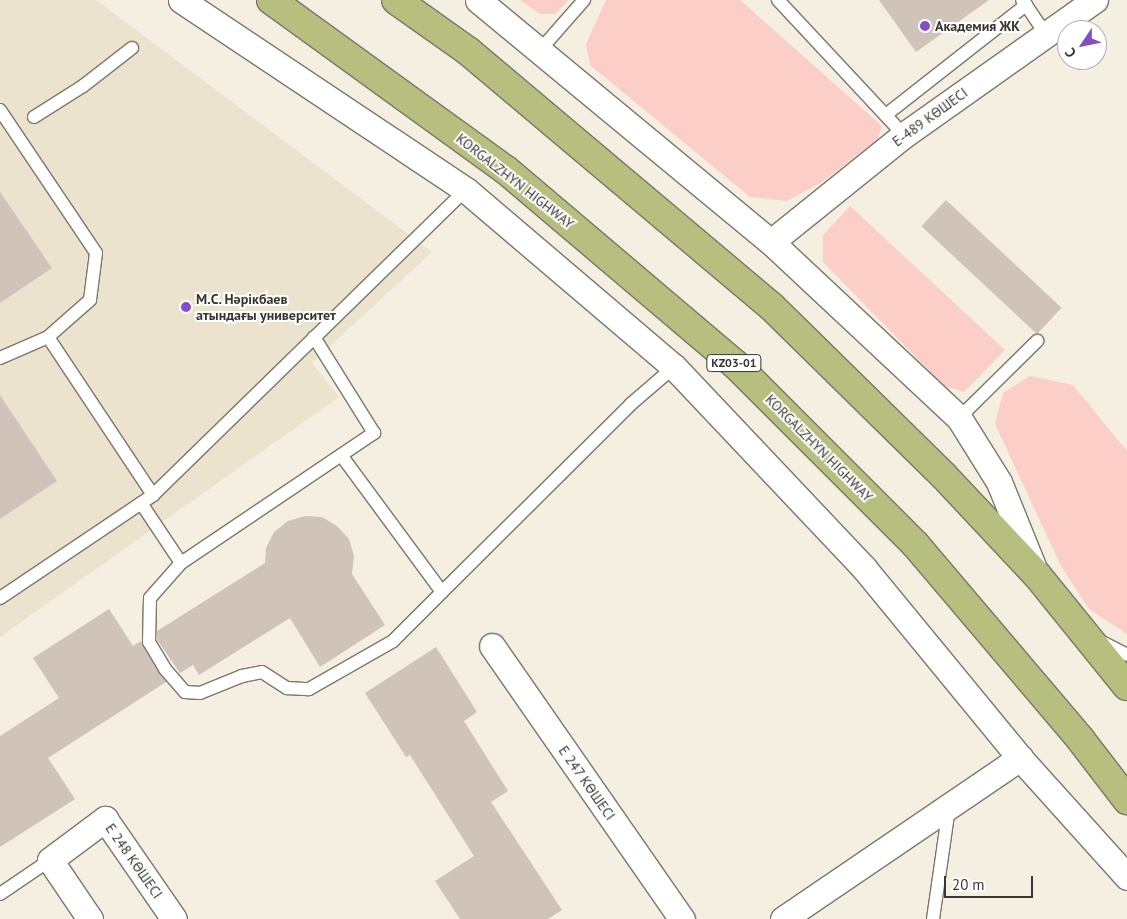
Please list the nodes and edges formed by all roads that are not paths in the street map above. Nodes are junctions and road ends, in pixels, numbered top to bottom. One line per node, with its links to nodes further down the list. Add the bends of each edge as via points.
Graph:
1 (181, 0): 16 (street)
2 (271, 0): 36 (main road, KORGALZHYN HIGHWAY / KZ03-01, via 506,170 736,364 915,544 1082,740)
3 (396, 0): 28 (main road, via 468,51 772,307 943,475)
4 (478, 0): 11 (street)
5 (584, 0): 11 (lane)
6 (778, 0): 13 (lane)
7 (1095, 0): 9 (street, Е-489 КӨШЕСІ)
8 (1024, 3): 9 (lane); 13 (lane)
9 (1046, 35): 15 (street, Е-489 КӨШЕСІ)
10 (132, 48): 14 (lane, via 83,86)
11 (541, 49): 17 (street)
12 (0, 110): 18 (lane, via 96,253 90,300)
13 (887, 114): 15 (lane)
14 (34, 117)
15 (904, 135): 17 (street, Е-489 КӨШЕСІ)
16 (466, 190): 19 (lane); 22 (street)
17 (771, 242): 23 (street)
18 (48, 337): 21 (lane); 25 (lane)
19 (314, 337): 24 (lane, via 374,433); 25 (lane)
20 (1037, 341): 23 (lane)
21 (0, 358)
22 (674, 367): 29 (lane, via 630,404); 35 (street, via 864,568)
23 (959, 418): 28 (street, via 1000,482)
24 (341, 455): 27 (lane); 29 (lane)
25 (153, 495): 26 (lane)
26 (141, 503): 27 (lane); 30 (lane)
27 (181, 563): 29 (lane, via 150,598 149,642 165,670 185,692 200,693 242,676 262,672 287,688 309,689 393,641)
28 (1037, 575): 31 (main road)
29 (442, 592)
30 (0, 598)
31 (1084, 634): 33 (lane); 34 (main road)
32 (492, 646): 43 (street, Е 247 КӨШЕСІ)
33 (1127, 655)
34 (1127, 686)
35 (1020, 758): 37 (street); 39 (street)
36 (1127, 800)
37 (949, 806): 44 (street); 45 (lane)
38 (50, 860): 40 (lane); 41 (street); 42 (street, Е 248 КӨШЕСІ, via 105,819)
39 (1127, 877)
40 (0, 894)
41 (90, 919)
42 (174, 919)
43 (682, 919)
44 (784, 919)
45 (933, 919)

